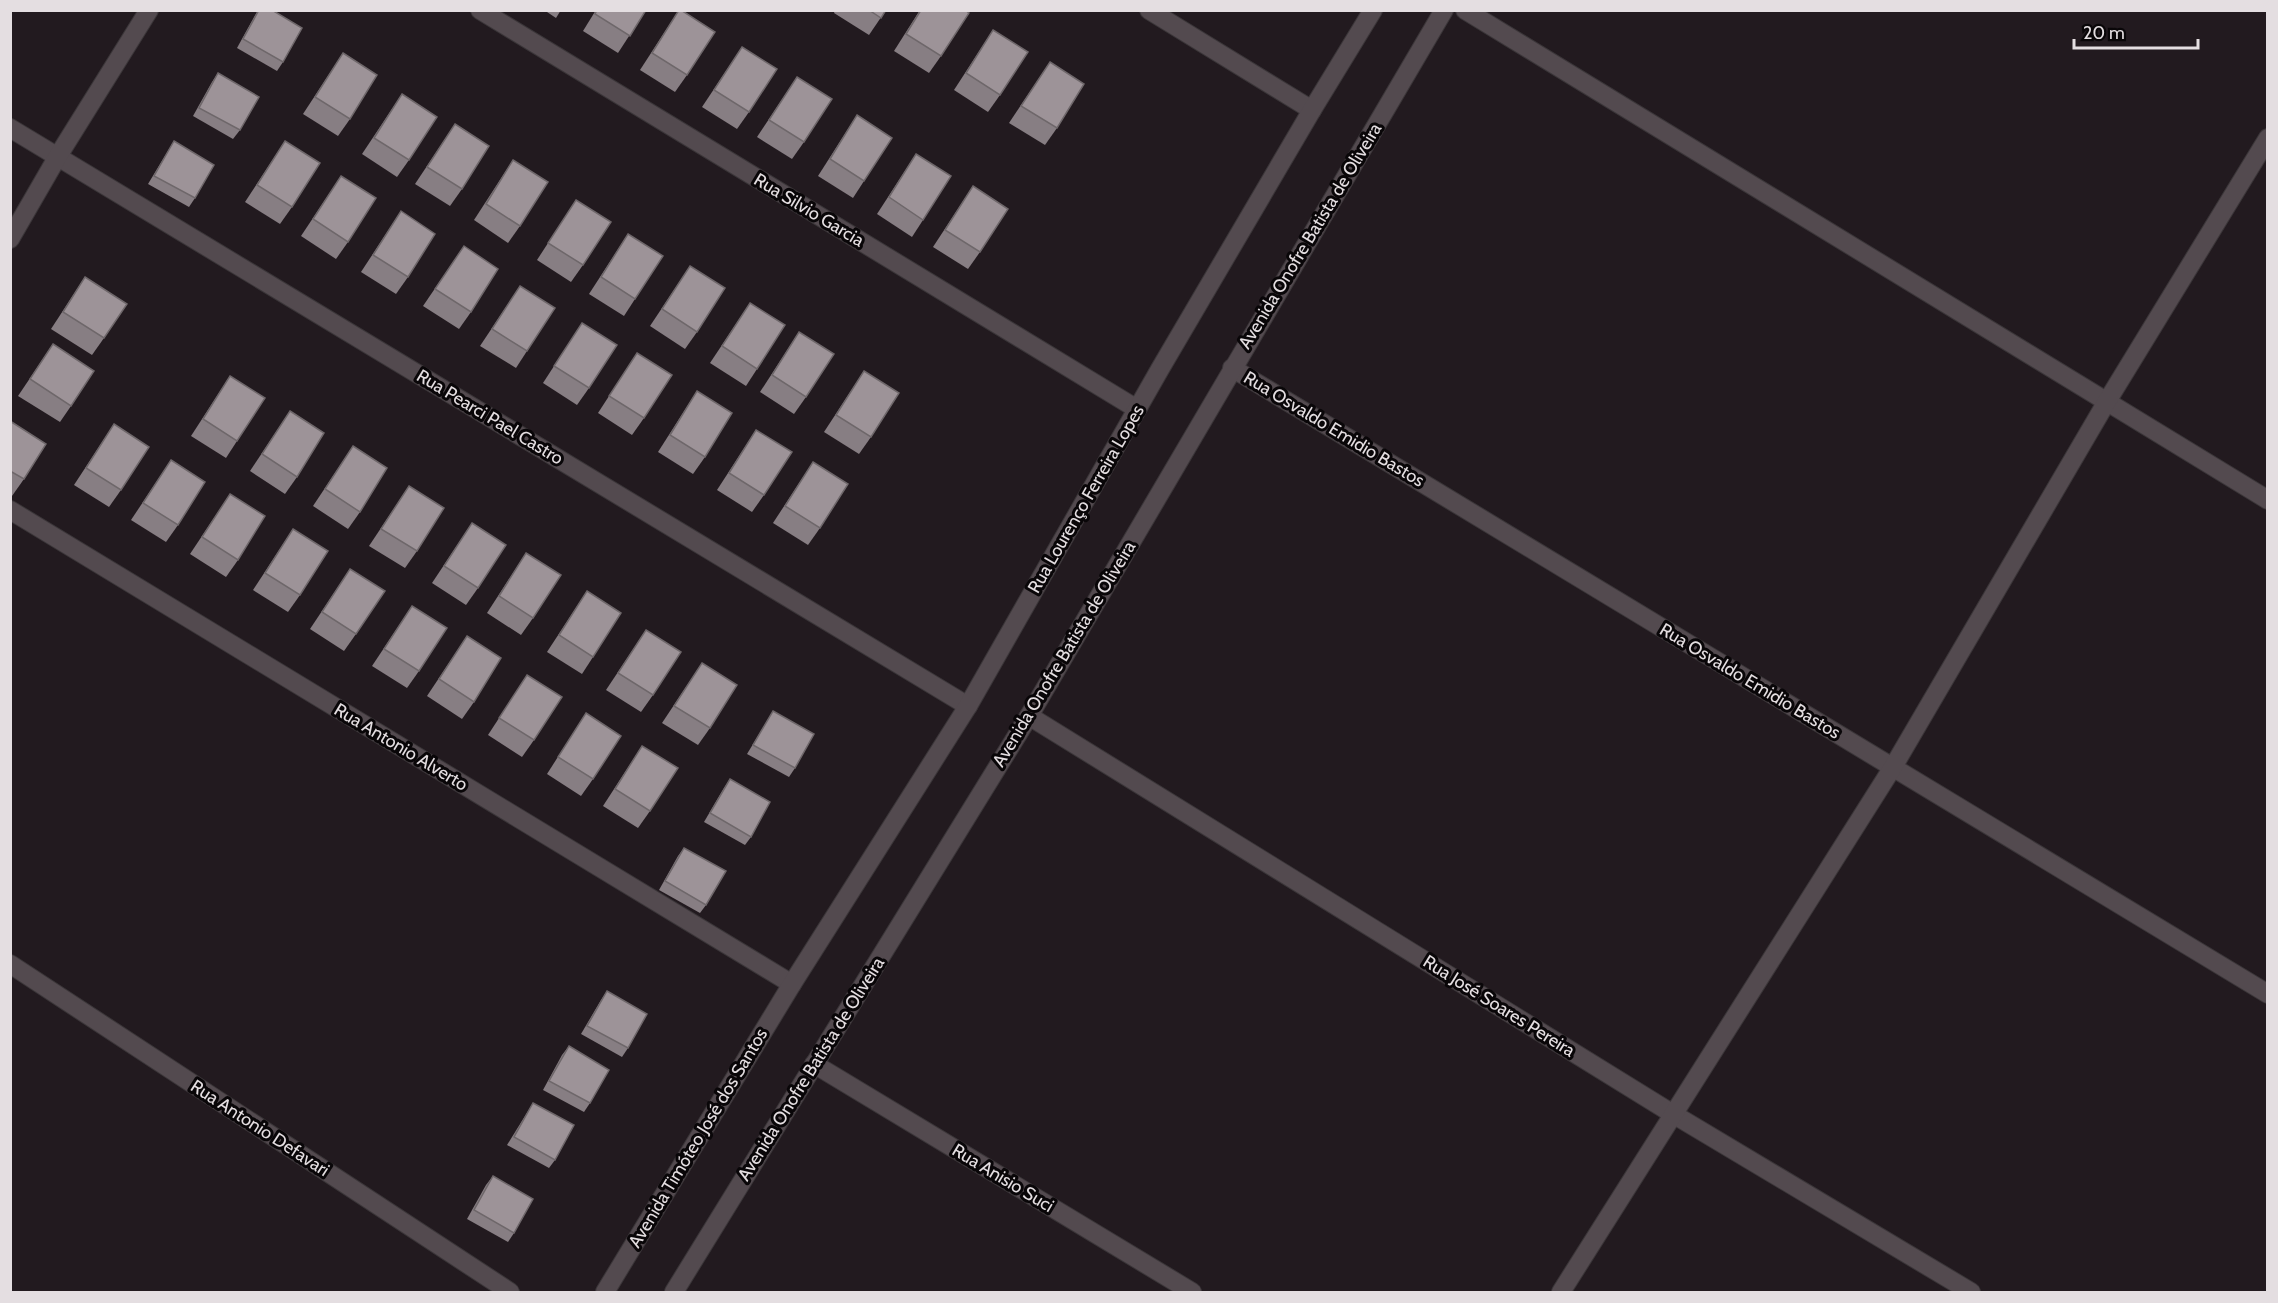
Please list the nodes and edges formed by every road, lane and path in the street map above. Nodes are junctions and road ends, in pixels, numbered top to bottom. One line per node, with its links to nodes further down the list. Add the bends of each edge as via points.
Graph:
1 (149, 10): 10 (street)
2 (480, 10): 14 (street, Rua Silvio Garcia)
3 (1149, 10): 7 (street)
4 (1373, 10): 7 (street, Rua Lourenço Ferreira Lopes)
5 (1444, 10): 12 (street, Avenida Onofre Batista de Oliveira)
6 (1465, 10): 13 (street)
7 (1312, 110): 14 (street, Rua Lourenço Ferreira Lopes)
8 (10, 128): 10 (street, Rua Pearci Pael Castro)
9 (2268, 138): 13 (street)
10 (58, 156): 11 (street); 17 (street, Rua Pearci Pael Castro)
11 (10, 239)
12 (1232, 368): 18 (street, Avenida Onofre Batista de Oliveira); 19 (street, Rua Osvaldo Emidio Bastos)
13 (2106, 403): 15 (street); 19 (street)
14 (1137, 409): 17 (street, Rua Lourenço Ferreira Lopes)
15 (2268, 500)
16 (10, 510): 21 (street, Rua Antonio Alverto)
17 (968, 706): 21 (street, Rua Lourenço Ferreira Lopes)
18 (1029, 716): 23 (street, Avenida Onofre Batista de Oliveira); 24 (street, Rua José Soares Pereira)
19 (1893, 767): 22 (street, Rua Osvaldo Emidio Bastos); 24 (street)
20 (10, 964): 25 (street, Rua Antonio Defavari)
21 (792, 984): 26 (street, Avenida Timóteo José dos Santos)
22 (2268, 994)
23 (814, 1064): 27 (street, Avenida Onofre Batista de Oliveira); 28 (street, Rua Anisio Suci)
24 (1673, 1114): 29 (street); 30 (street, Rua José Soares Pereira)
25 (510, 1293)
26 (605, 1293)
27 (674, 1293)
28 (1192, 1293)
29 (1561, 1293)
30 (1971, 1293)

